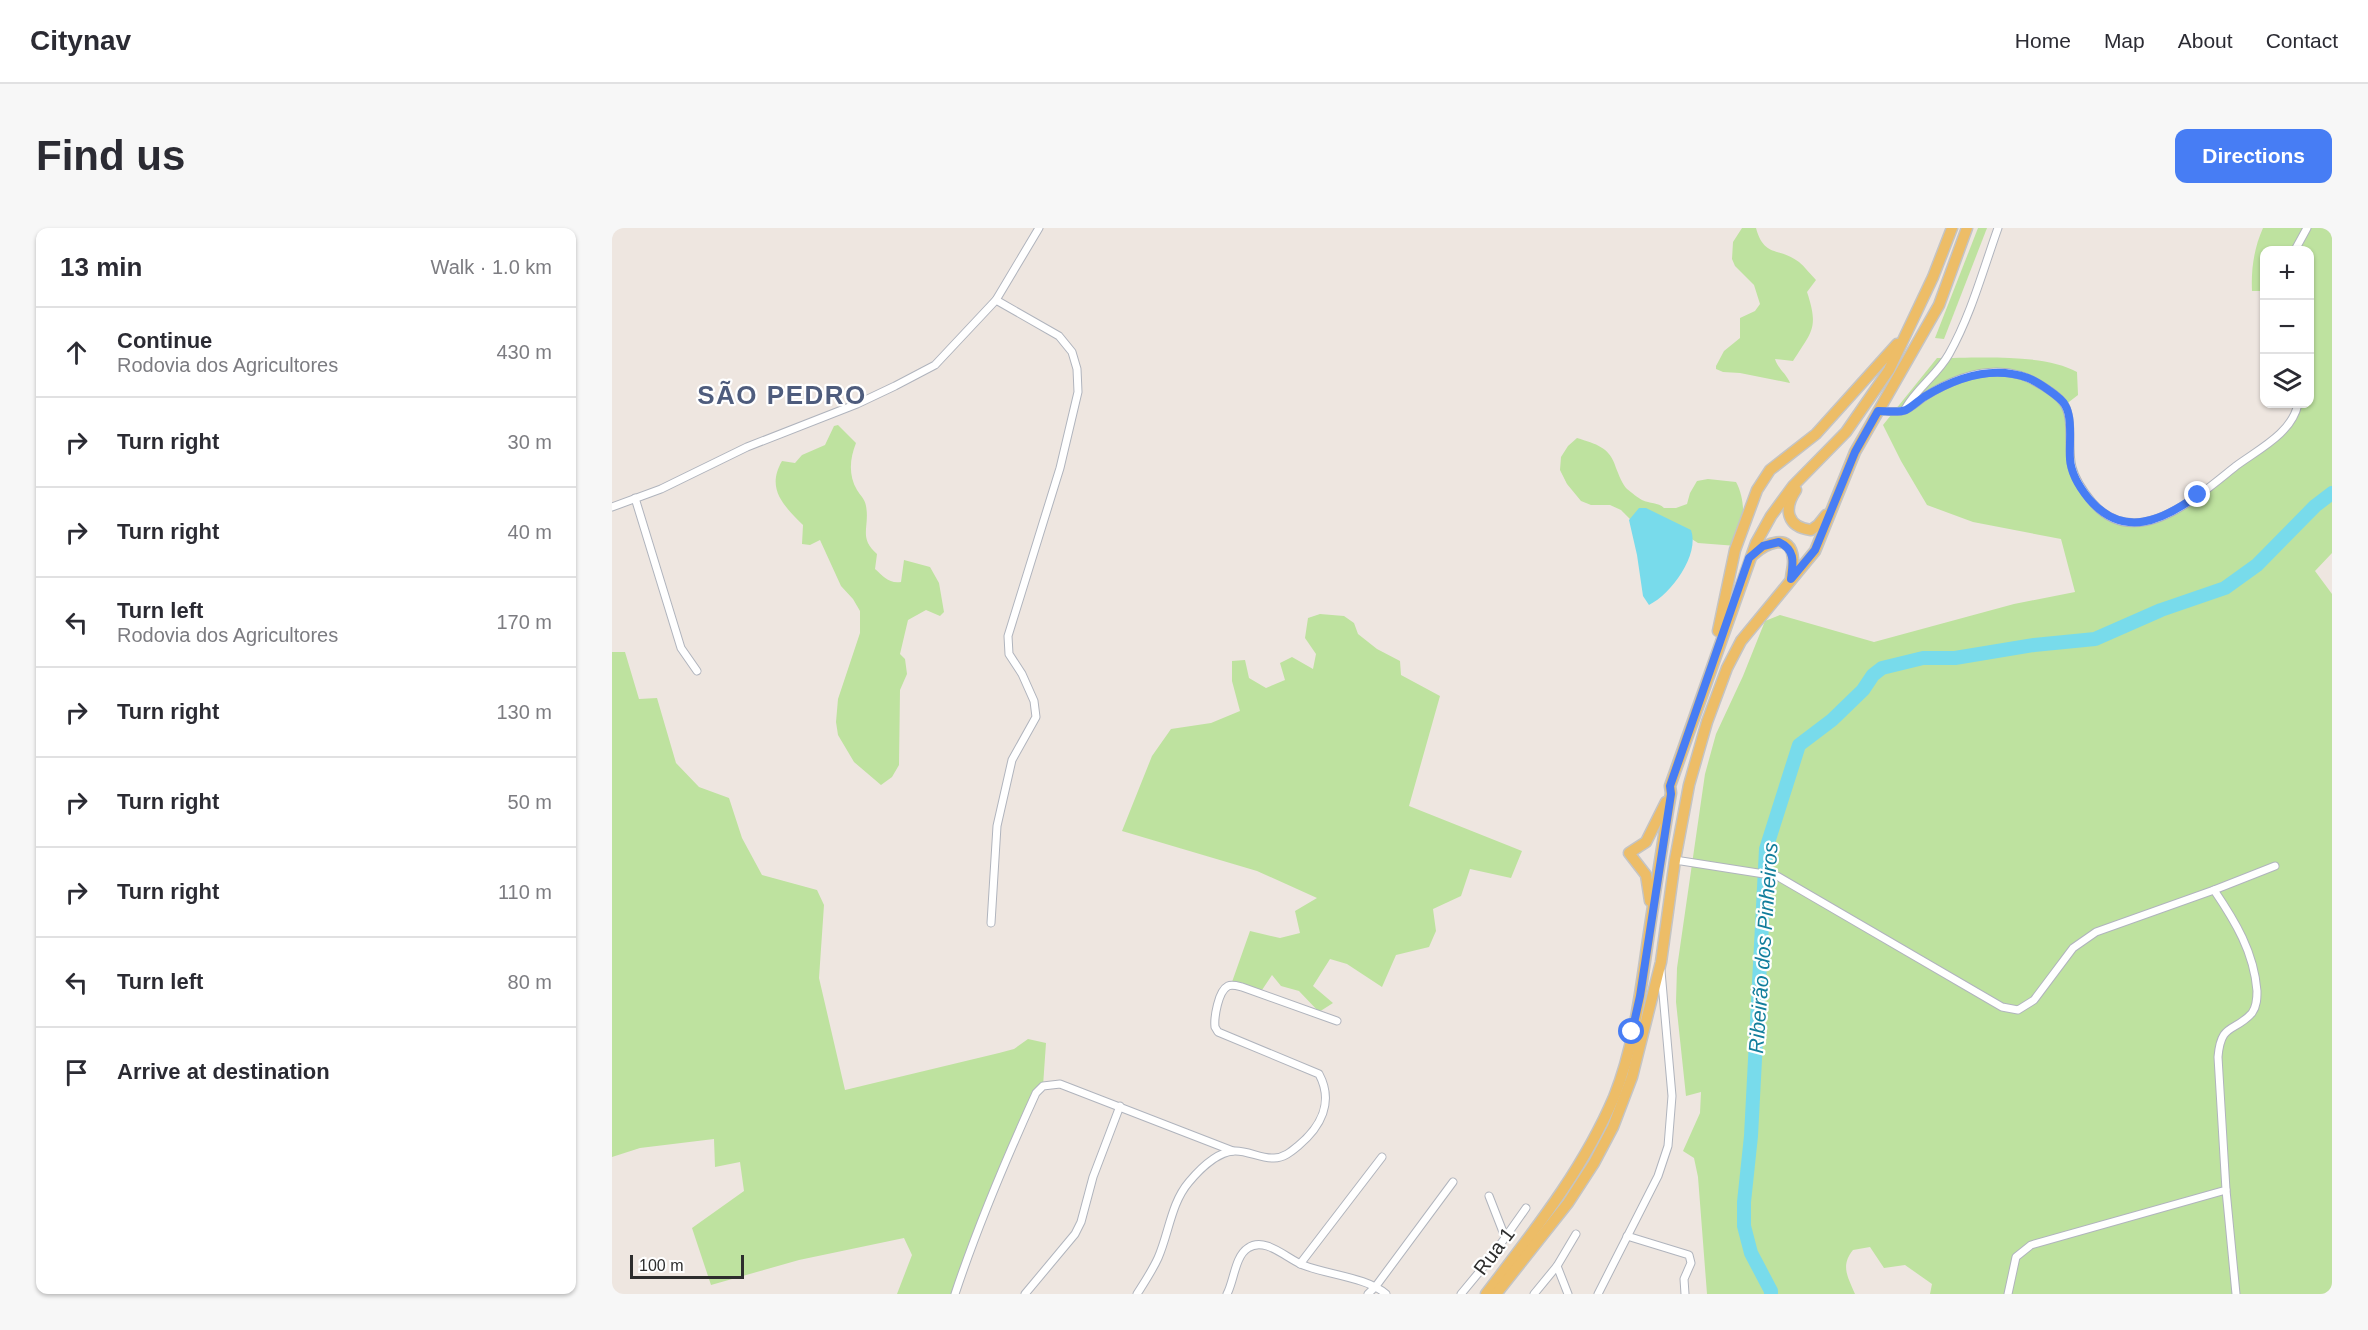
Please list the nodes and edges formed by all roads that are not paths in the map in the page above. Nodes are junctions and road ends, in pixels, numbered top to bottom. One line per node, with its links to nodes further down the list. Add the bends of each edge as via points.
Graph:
1 (1039, 228): 7 (street)
2 (1952, 228): 8 (main road)
3 (1967, 228): 10 (main road, via 1939,305)
4 (1998, 228): 11 (street, via 1948,356)
5 (2307, 228): 6 (street)
6 (2297, 246)
7 (996, 300): 13 (street, via 935,365 921,373); 25 (street, via 1059,336 1068,346 1077,369 1077,392 1060,468 1008,636 1009,654 1034,701 1036,717 1012,760 1002,806)
8 (1905, 332): 12 (main road, via 1889,370 1859,415); 19 (main road, via 1816,434 1770,471 1757,490 1735,550)
9 (2297, 408): 11 (street, via 2292,422 2283,431 2225,476 2181,508 2139,523 2110,518 2086,496 2070,459 2070,423 2065,404 2032,380 2005,372 1962,378)
10 (1878, 411): 11 (street); 14 (main road, via 1855,452)
11 (1904, 411)
12 (1815, 463): 14 (main road, via 1791,498 1791,522 1810,530); 16 (main road, via 1771,516)
13 (635, 498): 15 (street); 18 (street, via 681,648)
14 (1838, 498): 17 (main road, via 1815,550)
15 (612, 507)
16 (1749, 558): 17 (main road, via 1763,546 1779,542 1787,546 1793,559); 19 (main road)
17 (1791, 579): 21 (main road, via 1741,642 1716,694 1689,785)
18 (697, 671)
19 (1709, 675): 20 (main road, via 1679,757)
20 (1671, 794): 24 (main road); 24 (main road, via 1646,842 1629,853 1646,875)
21 (1675, 860): 23 (street, via 1777,876 2012,1010 2024,1008 2034,1000 2073,948 2096,932); 26 (main road)
22 (2275, 866): 23 (street)
23 (2214, 890): 32 (street, via 2242,936 2254,968 2257,997 2252,1013 2228,1029 2219,1043)
24 (1652, 912): 49 (main road, via 1630,1046 1611,1103 1581,1164)
25 (992, 923)
26 (1661, 962): 36 (street, via 1671,1127 1658,1176); 50 (main road, via 1632,1077 1613,1127 1568,1203)
27 (1337, 1021): 29 (street, via 1231,985 1226,987 1215,1017 1218,1032 1319,1074 1325,1093 1319,1126 1290,1152 1274,1158)
28 (1120, 1106): 29 (street); 42 (street, via 1060,1084 1043,1086 1036,1093); 43 (street, via 1075,1234)
29 (1234, 1151): 44 (street, via 1208,1164 1187,1184 1171,1216 1158,1258)
30 (1382, 1157): 38 (street)
31 (1454, 1182): 40 (street)
32 (2226, 1190): 54 (street, via 2031,1245 2016,1257); 55 (street)
33 (1489, 1196): 37 (street)
34 (1526, 1208): 37 (street, Rua 1)
35 (1576, 1234): 39 (street)
36 (1627, 1236): 52 (street); 53 (street, via 1689,1255)
37 (1505, 1238): 48 (street, Rua 1)
38 (1300, 1264): 40 (street); 45 (street, via 1265,1245 1246,1248)
39 (1557, 1266): 41 (street); 51 (street)
40 (1376, 1286): 46 (street); 47 (street)
41 (1537, 1293)
42 (955, 1294)
43 (1025, 1294)
44 (1137, 1294)
45 (1227, 1294)
46 (1368, 1294)
47 (1386, 1294)
48 (1461, 1294)
49 (1486, 1294)
50 (1496, 1294)
51 (1568, 1294)
52 (1599, 1294)
53 (1685, 1294)
54 (2007, 1294)
55 (2236, 1294)

